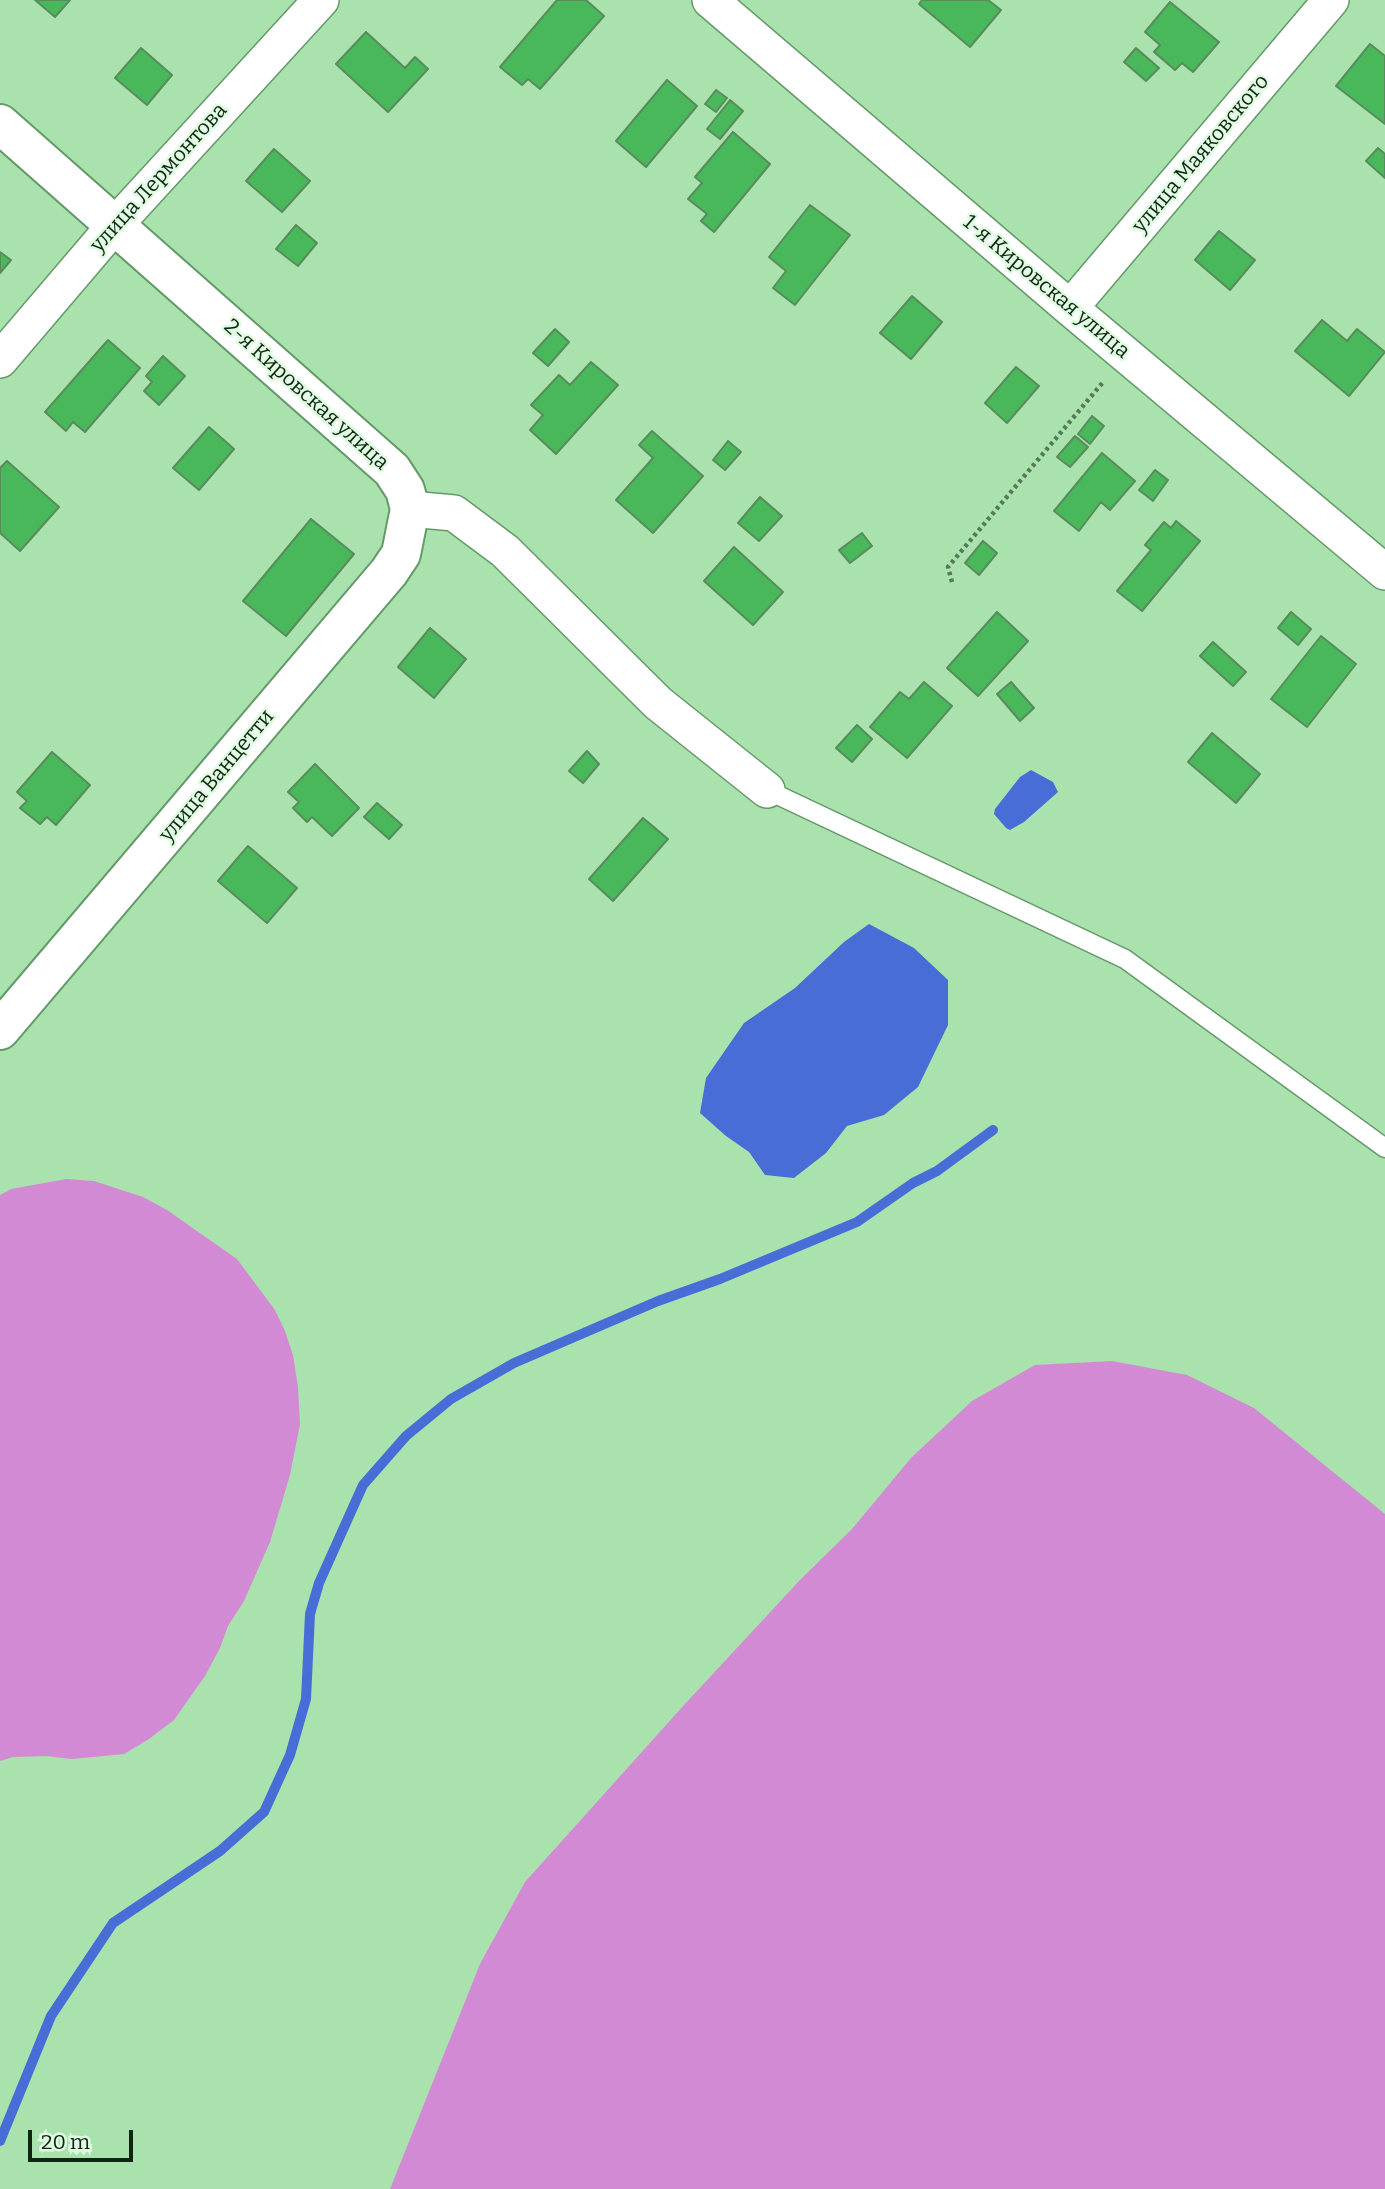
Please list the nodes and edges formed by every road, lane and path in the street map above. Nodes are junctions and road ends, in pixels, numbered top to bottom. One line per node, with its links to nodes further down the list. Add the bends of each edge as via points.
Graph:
1 (321, 0): 5 (street, улица Лермонтова)
2 (710, 0): 6 (street, 1-я Кировская улица)
3 (1331, 0): 6 (street, улица Маяковского)
4 (0, 124): 5 (street, 2-я Кировская улица)
5 (115, 225): 8 (street, улица Лермонтова); 9 (street, 2-я Кировская улица, via 392,470)
6 (1070, 308): 7 (street, 1-я Кировская улица)
7 (1126, 355): 10 (street, 1-я Кировская улица); 11 (path, via 948,566)
8 (0, 360)
9 (410, 509): 12 (street, via 454,513 505,551 658,703); 13 (street, улица Ванцетти, via 401,554 389,572)
10 (1385, 572)
11 (952, 582)
12 (766, 790): 14 (lane, via 1125,959)
13 (0, 1030)
14 (1385, 1148)

